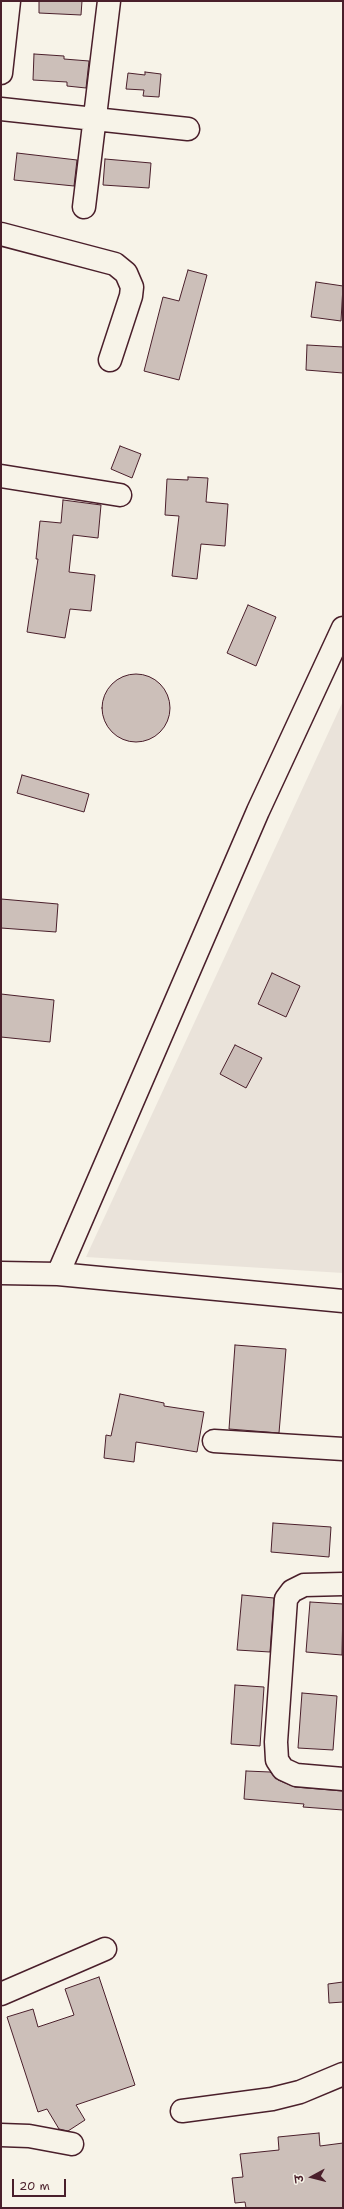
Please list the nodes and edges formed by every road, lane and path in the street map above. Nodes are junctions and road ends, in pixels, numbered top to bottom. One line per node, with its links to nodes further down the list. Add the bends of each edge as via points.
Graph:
1 (9, 1): 3 (street)
2 (109, 1): 5 (street)
3 (1, 73)
4 (1, 109): 5 (street)
5 (96, 119): 6 (street); 7 (street)
6 (188, 129)
7 (84, 207)
8 (1, 234): 9 (street, via 115,264 126,273 132,287 131,296)
9 (110, 360)
10 (1, 476): 11 (street)
11 (120, 495)
12 (343, 628): 14 (street, via 258,810)
13 (1, 1272): 14 (street)
14 (58, 1274): 15 (street)
15 (343, 1301)
16 (214, 1441): 17 (street)
17 (343, 1449)
18 (343, 1584): 19 (street, via 304,1585 292,1591 286,1599 276,1742 277,1760 283,1769 296,1775)
19 (343, 1779)
20 (106, 1949): 21 (street)
21 (1, 1994)
22 (343, 2074): 23 (street, via 300,2092 272,2100)
23 (182, 2110)
24 (1, 2135): 25 (street, via 29,2136)
25 (72, 2144)

